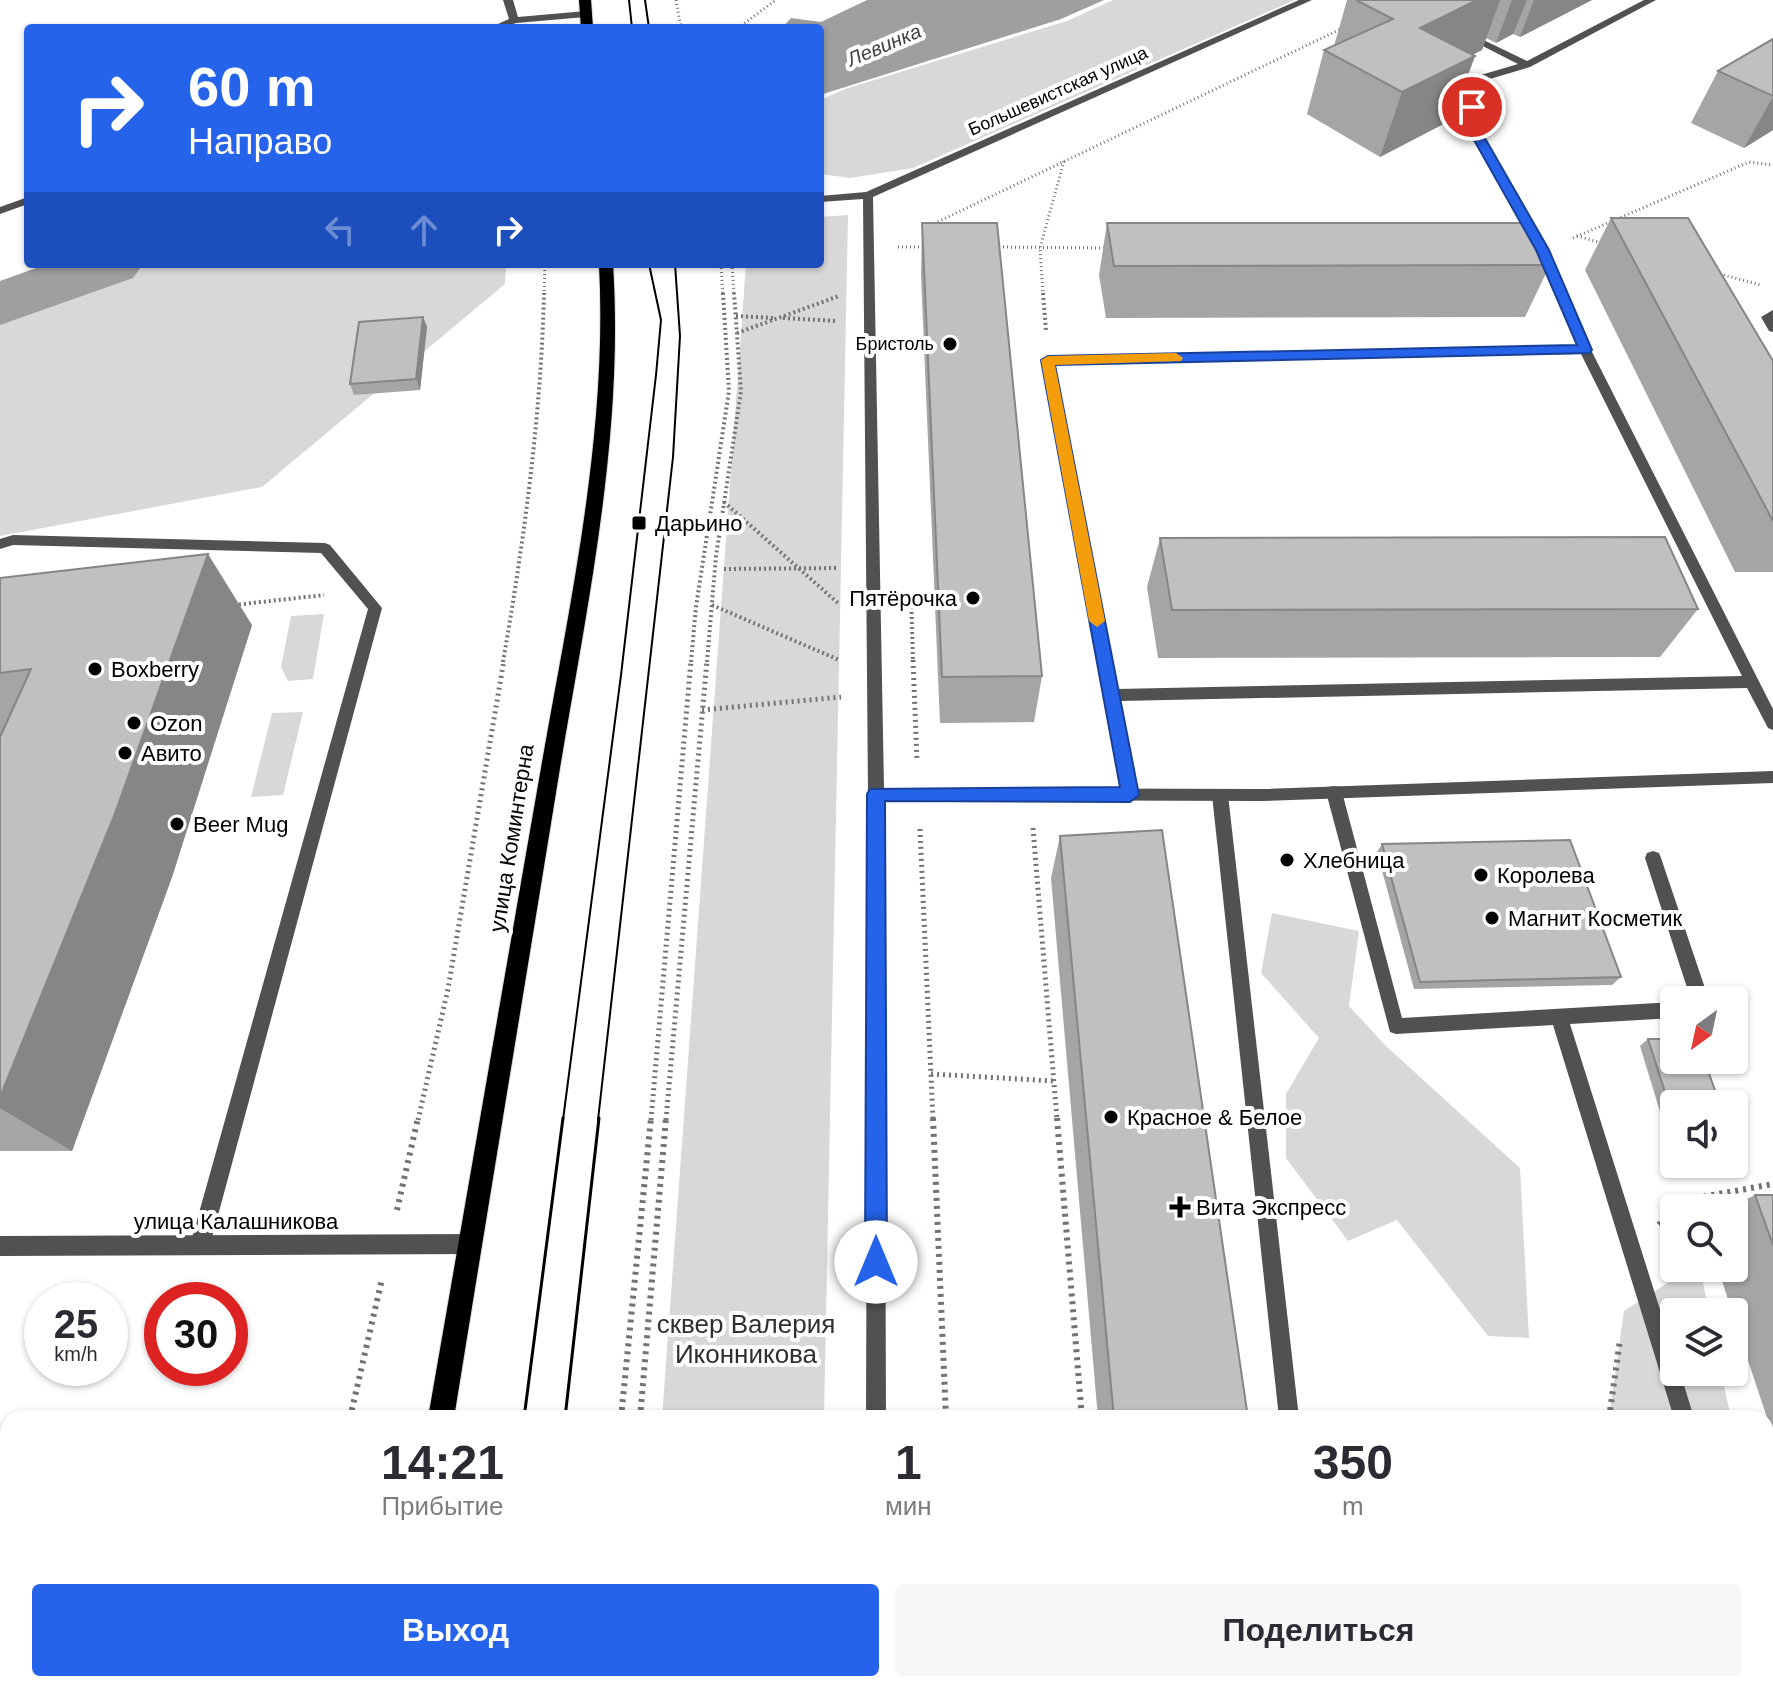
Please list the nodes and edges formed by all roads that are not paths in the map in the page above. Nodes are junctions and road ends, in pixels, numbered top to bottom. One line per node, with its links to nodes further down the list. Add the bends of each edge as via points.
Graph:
1 (508, 0): 5 (street)
2 (585, 0): 6 (main road)
3 (1307, 0): 10 (street, Большевистская улица)
4 (1651, 0): 9 (street)
5 (514, 20): 6 (street); 7 (street)
6 (587, 21)
7 (504, 24)
8 (1449, 27): 9 (street)
9 (1527, 65): 17 (street, via 1468,82 1476,133 1543,250)
10 (868, 195): 11 (street, Большевистская улица); 24 (street)
11 (824, 199)
12 (24, 202): 13 (street)
13 (0, 211)
14 (606, 268): 31 (main road, улица Коминтерна, via 610,334 603,438)
15 (1773, 314): 16 (street, via 1767,317)
16 (1773, 328)
17 (1585, 350): 19 (street); 20 (street, via 1048,360)
18 (0, 544): 32 (street, via 13,540 325,548 375,608)
19 (1752, 682): 20 (street); 21 (street)
20 (1111, 695): 25 (street)
21 (1773, 724)
22 (1773, 777): 23 (street)
23 (1334, 792): 26 (street); 30 (street, via 1396,1026)
24 (876, 794): 25 (street); 35 (street)
25 (1130, 795): 26 (street)
26 (1220, 795): 36 (street)
27 (1653, 858): 28 (street)
28 (1695, 986)
29 (1660, 1011): 30 (street)
30 (1559, 1016): 37 (street)
31 (472, 1244): 32 (street, улица Калашникова); 34 (main road, улица Коминтерна)
32 (200, 1245): 33 (street, улица Калашникова)
33 (0, 1246)
34 (442, 1410)
35 (876, 1410)
36 (1288, 1410)
37 (1682, 1410)

